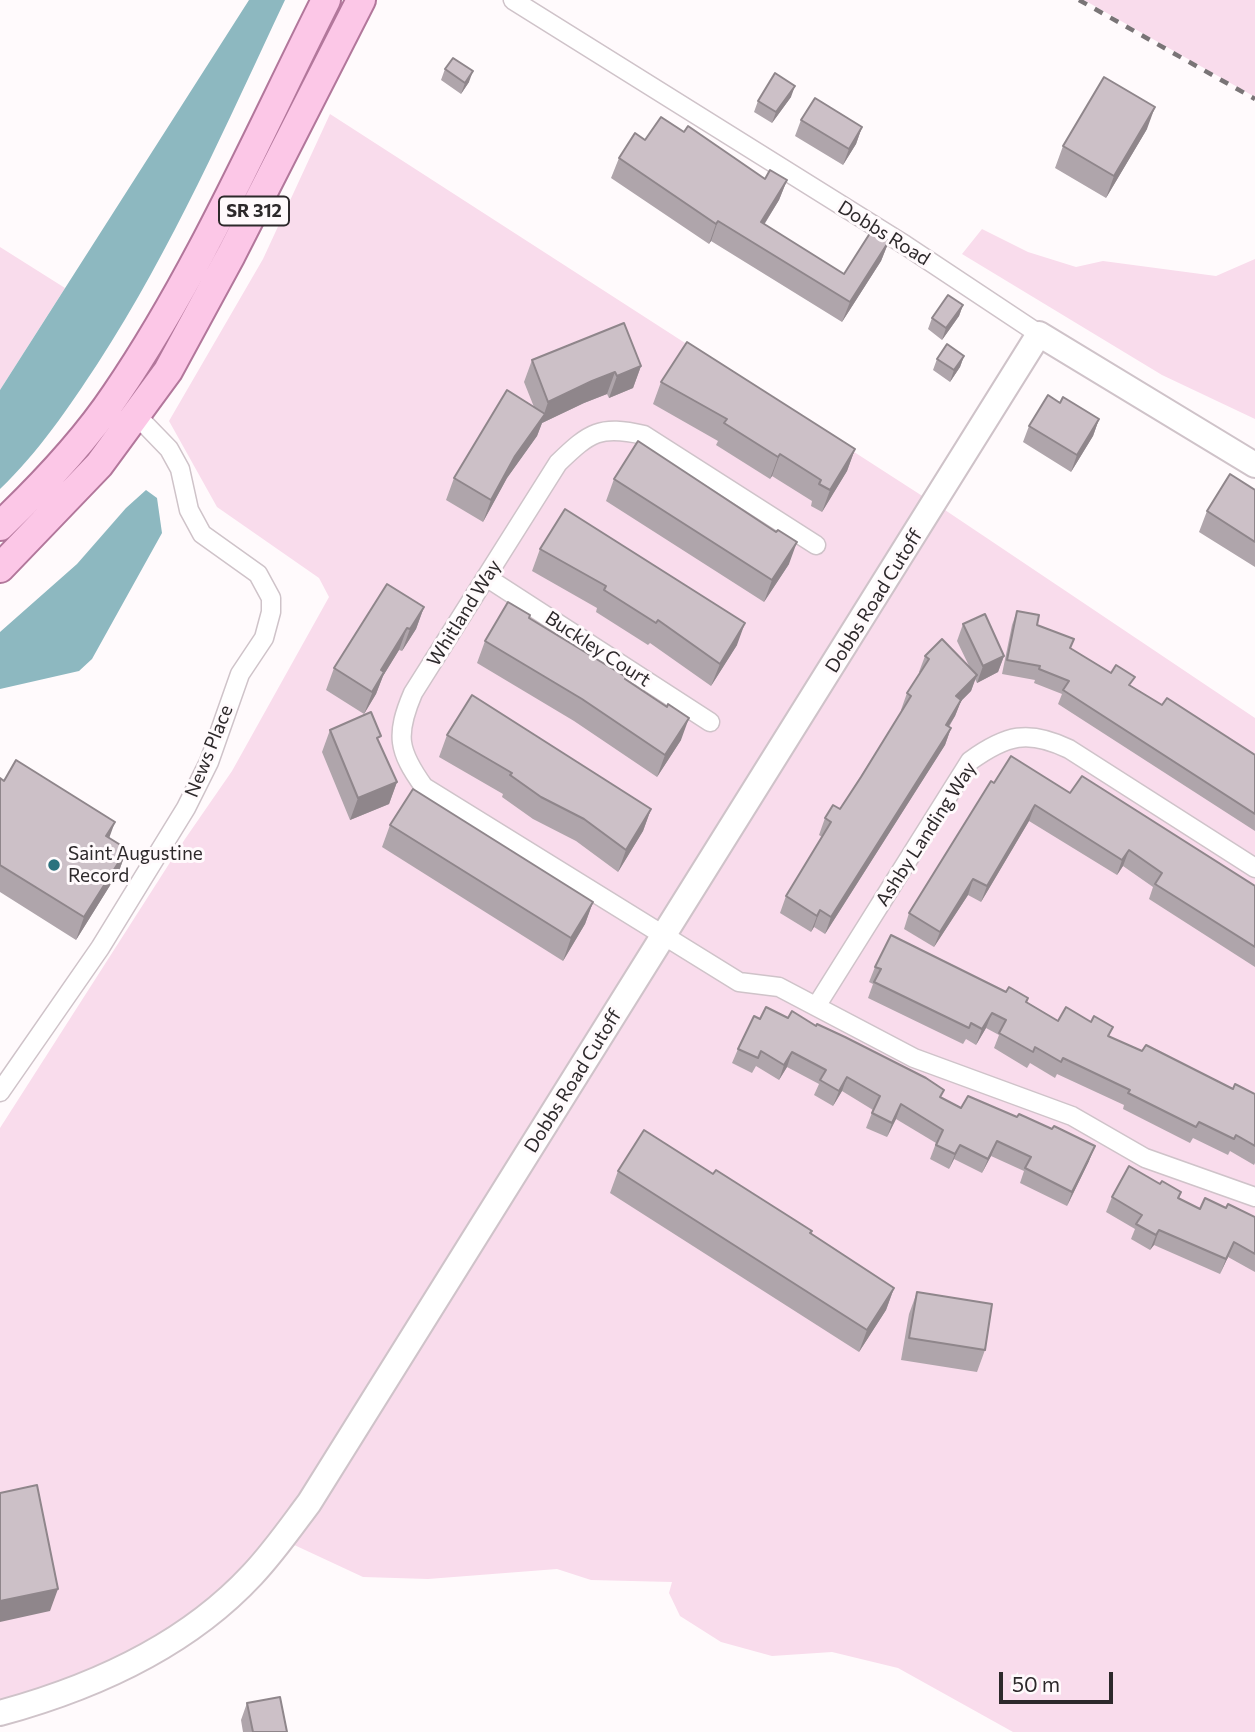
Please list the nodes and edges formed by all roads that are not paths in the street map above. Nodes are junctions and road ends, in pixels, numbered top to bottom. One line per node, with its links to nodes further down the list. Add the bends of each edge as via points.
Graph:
1 (326, 0): 4 (main road, SR 312)
2 (361, 0): 6 (main road, SR 312, via 197,321)
3 (513, 0): 5 (street, Dobbs Road)
4 (180, 287): 6 (main road, via 185,303 133,389 130,398); 8 (main road, SR 312, via 114,397)
5 (1039, 334): 7 (street, Dobbs Road); 14 (street, Dobbs Road Cutoff)
6 (137, 415): 10 (main road, SR 312, via 92,474); 16 (street, News Place, via 169,449 180,469 189,510 202,534 258,574 271,598 271,612 264,638 240,674 209,761 173,832)
7 (1255, 465)
8 (0, 526)
9 (816, 545): 11 (street, Whitland Way, via 644,435 614,428 582,439 558,463)
10 (0, 568)
11 (486, 577): 12 (street, Buckley Court); 14 (street, Whitland Way, via 401,720 400,742 407,764 424,787)
12 (710, 722)
13 (1255, 868): 15 (street, Ashby Landing Way, via 1045,737 1021,736 994,744 970,761)
14 (664, 935): 15 (street, via 739,982 779,987); 18 (street, Dobbs Road Cutoff, via 309,1503 279,1543 252,1576 167,1642 118,1671)
15 (817, 1005): 17 (street, via 914,1058 1072,1116 1145,1158)
16 (0, 1092)
17 (1255, 1197)
18 (39, 1702): 19 (street, Dobbs Road Cutoff); 20 (street)
19 (0, 1713)
20 (8, 1732)

